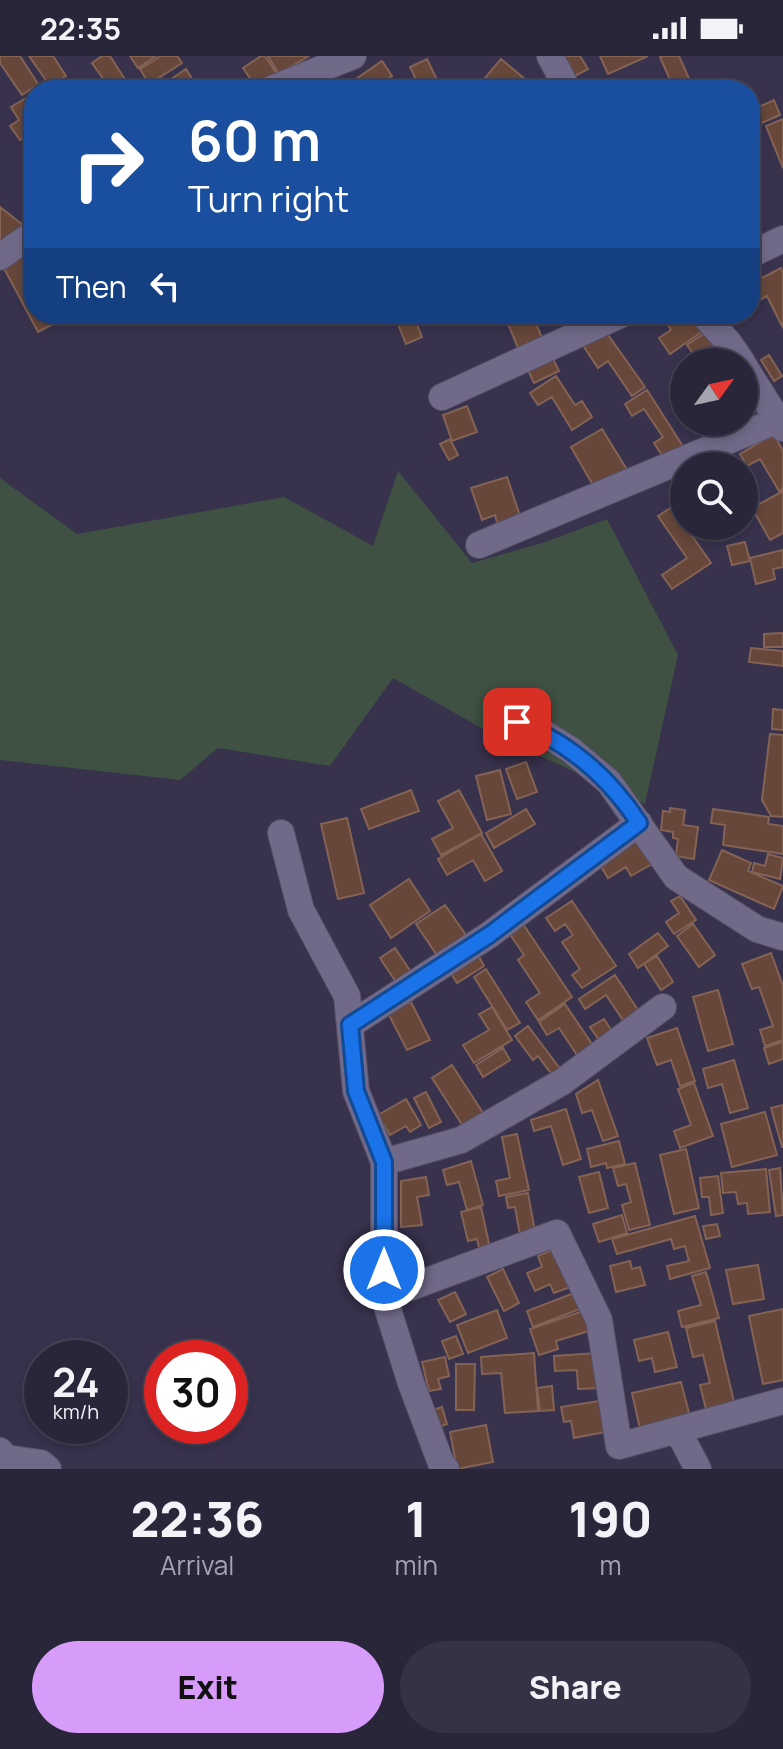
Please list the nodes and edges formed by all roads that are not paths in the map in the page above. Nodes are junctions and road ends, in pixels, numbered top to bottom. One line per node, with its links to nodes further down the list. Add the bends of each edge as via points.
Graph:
1 (353, 56): 3 (street)
2 (550, 56): 4 (street)
3 (296, 80)
4 (563, 80)
5 (783, 239): 7 (street)
6 (24, 240): 8 (street)
7 (760, 250)
8 (0, 257)
9 (600, 324): 13 (street)
10 (712, 324): 11 (street)
11 (732, 348)
12 (758, 388): 14 (street)
13 (442, 397)
14 (780, 424): 15 (street)
15 (479, 545)
16 (517, 722): 17 (street, via 571,750 609,782)
17 (639, 823): 19 (street, via 676,877 757,929); 21 (street, via 489,935)
18 (281, 833): 21 (street, via 301,910 347,996)
19 (783, 937)
20 (663, 1007): 22 (street, via 562,1082 461,1140)
21 (350, 1025): 22 (street, via 356,1091)
22 (384, 1162): 23 (street)
23 (384, 1297): 25 (street, via 557,1233 599,1320 619,1446); 28 (street)
24 (783, 1401): 25 (street)
25 (678, 1431): 29 (street)
26 (0, 1451): 27 (street, via 6,1458 41,1463)
27 (48, 1469)
28 (446, 1469)
29 (698, 1469)

